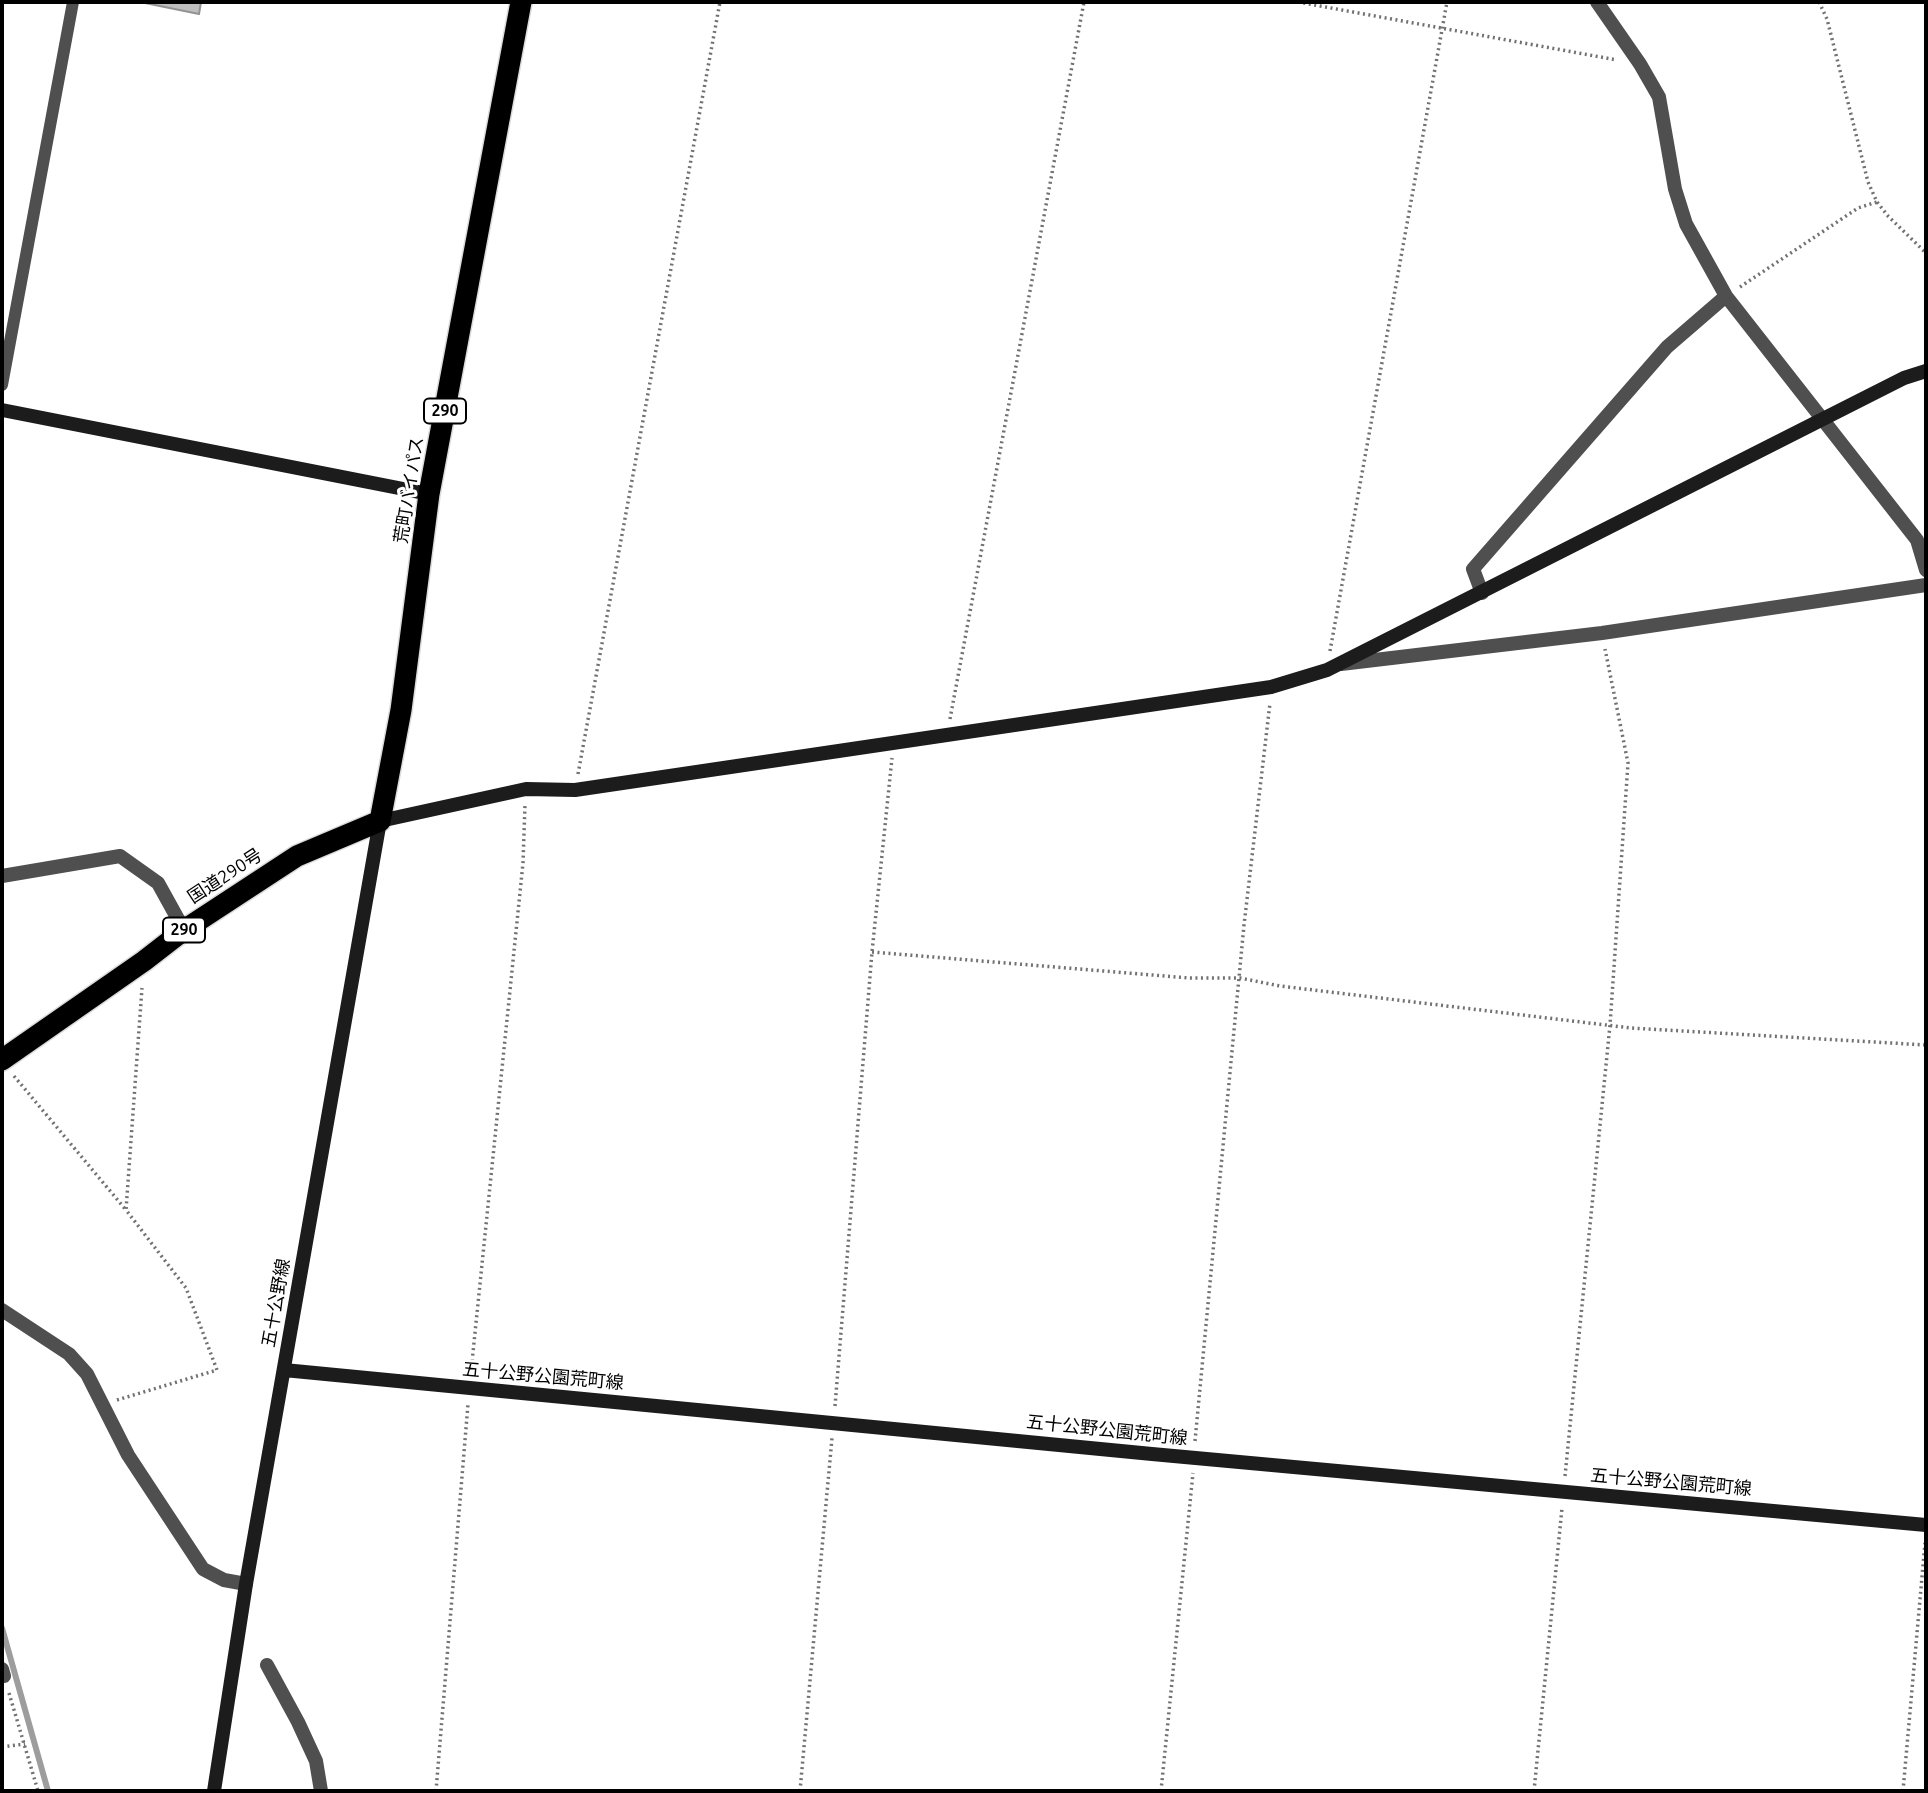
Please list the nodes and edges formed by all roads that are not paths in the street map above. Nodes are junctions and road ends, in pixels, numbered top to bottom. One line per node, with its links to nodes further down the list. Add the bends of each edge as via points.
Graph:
1 (73, 2): 6 (lane)
2 (521, 2): 9 (highway, 荒町バイパス / 290)
3 (1597, 2): 4 (street, via 1659,97 1686,224)
4 (1726, 296): 8 (street); 12 (street, via 1667,346 1473,569)
5 (1926, 371): 8 (street)
6 (2, 384)
7 (2, 410): 9 (street)
8 (1824, 420): 10 (street, via 1917,540); 12 (street)
9 (429, 494): 14 (highway, 荒町バイパス / 290, via 401,710)
10 (1926, 570)
11 (1926, 585): 13 (street)
12 (1482, 593): 13 (street)
13 (1333, 667): 14 (street, via 1271,687 575,790 526,789)
14 (380, 821): 16 (highway, 国道290号 / 290, via 297,856); 19 (street, 五十公野線)
15 (2, 876): 16 (street, via 120,856 158,883)
16 (184, 930): 17 (highway, 国道290号 / 290)
17 (6, 1065)
18 (2, 1310): 21 (street, via 69,1354 87,1374 128,1455 203,1569 224,1580)
19 (284, 1370): 20 (street, 五十公野公園荒町線); 21 (street, 五十公野線)
20 (1926, 1525)
21 (247, 1584): 23 (street, 五十公野線)
22 (267, 1665): 24 (street, via 316,1761)
23 (214, 1791)
24 (321, 1791)

